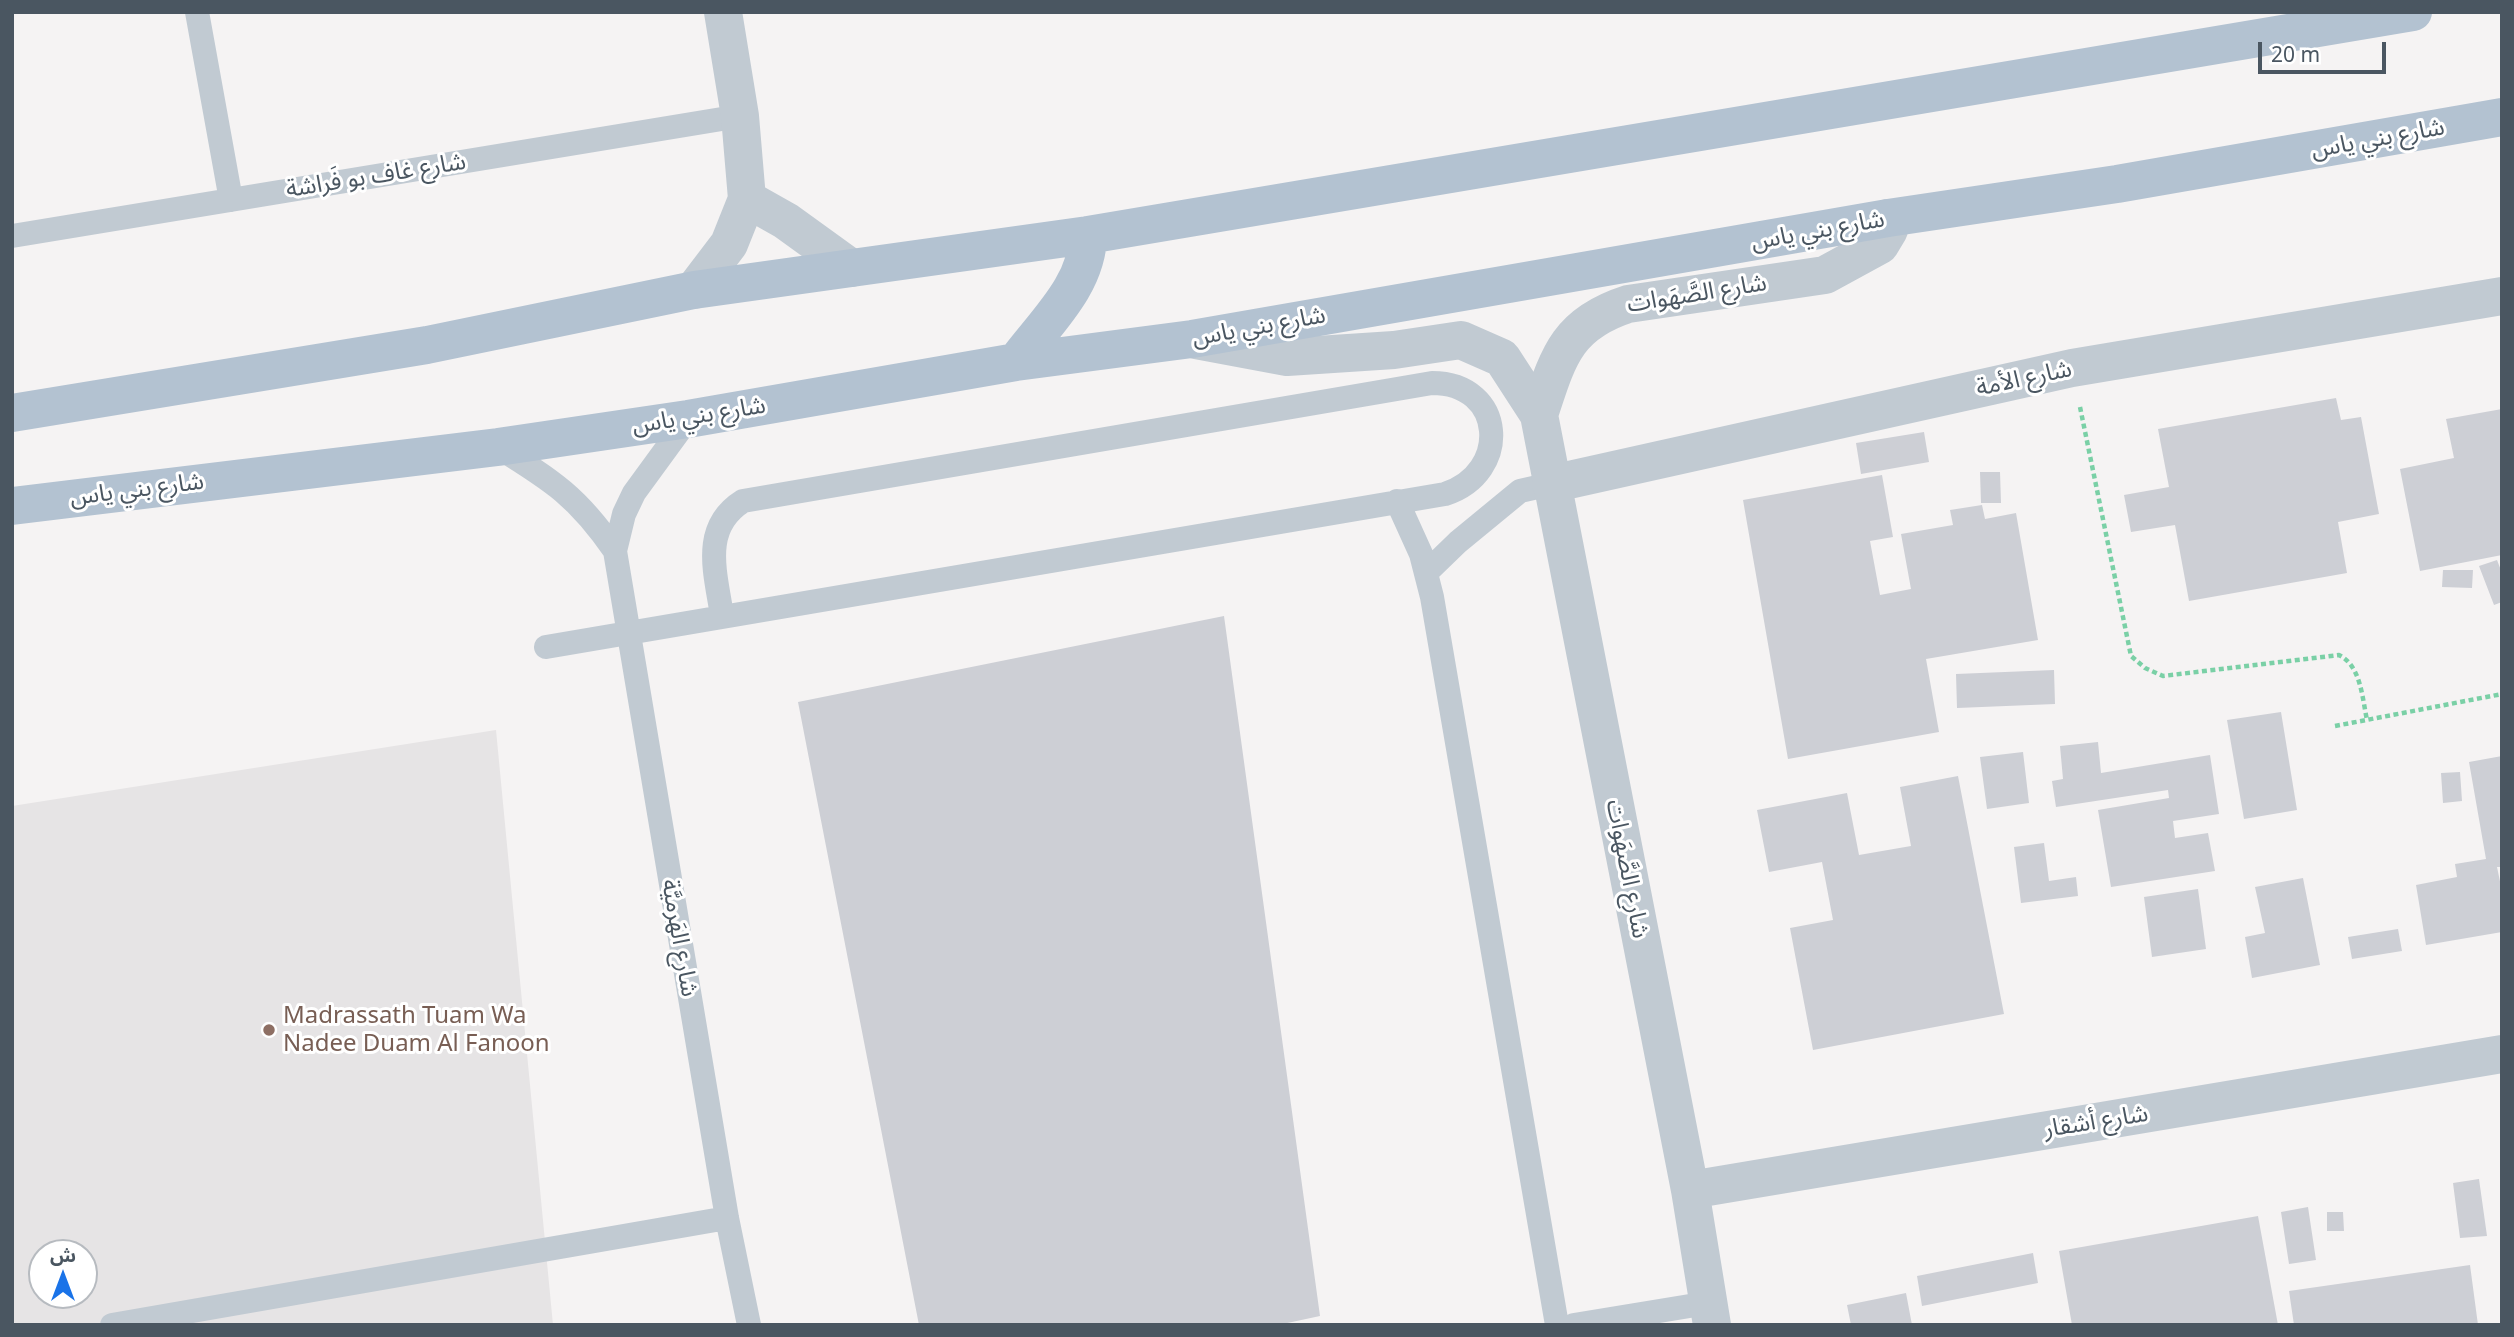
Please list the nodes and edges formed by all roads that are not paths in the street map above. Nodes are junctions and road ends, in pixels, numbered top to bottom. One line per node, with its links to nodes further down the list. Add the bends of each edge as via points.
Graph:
1 (197, 12): 7 (lane)
2 (723, 12): 4 (street)
3 (2413, 12): 9 (main road)
4 (740, 116): 6 (street); 7 (lane, شارع غاف بو فَراشة)
5 (2502, 117): 8 (main road, شارع بني ياس, via 2117,184)
6 (747, 199): 11 (street, via 786,220); 12 (street, via 729,244)
7 (231, 200): 10 (lane, شارع غاف بو فَراشة)
8 (1888, 218): 14 (main road, شارع بني ياس); 17 (street, شارع الصَّهَوات, via 1889,230 1880,245 1825,275 1628,304 1604,312 1565,344)
9 (1088, 235): 11 (main road); 15 (main road, via 1088,251 1076,283)
10 (12, 236)
11 (851, 268): 12 (main road)
12 (694, 290): 16 (main road, via 427,345)
13 (2502, 296): 20 (street, شارع الأمة, via 2072,368)
14 (1192, 339): 15 (main road, شارع بني ياس); 17 (street, شارع الصَّهَوات, via 1287,357 1461,340 1502,358)
15 (1016, 362): 18 (main road, شارع بني ياس)
16 (12, 414)
17 (1539, 415): 20 (street, شارع الصَّهَوات)
18 (688, 419): 19 (main road, شارع بني ياس); 23 (lane, شارع الهَرميَّة, via 634,493)
19 (498, 447): 22 (main road, شارع بني ياس); 23 (lane, شارع الهَرميَّة, via 575,499)
20 (1550, 484): 24 (lane, via 1520,491); 29 (street, شارع الصَّهَوات)
21 (1397, 501): 24 (lane); 25 (lane); 25 (lane, via 1460,489 1483,467 1490,429 1488,416 1472,394 1460,387 1432,383 743,501 723,516 714,537)
22 (12, 506)
23 (615, 551): 26 (lane, شارع الهَرميَّة)
24 (1426, 573): 34 (lane)
25 (722, 616): 26 (lane)
26 (627, 632): 27 (lane); 30 (lane, شارع الهَرميَّة)
27 (546, 647)
28 (2502, 1054): 29 (street, شارع أشقار)
29 (1690, 1190): 31 (street, شارع الصَّهَوات)
30 (727, 1218): 32 (lane); 33 (lane, شارع الهَرميَّة)
31 (1710, 1314): 35 (lane)
32 (112, 1325)
33 (749, 1325)
34 (1557, 1325)
35 (1574, 1325)

